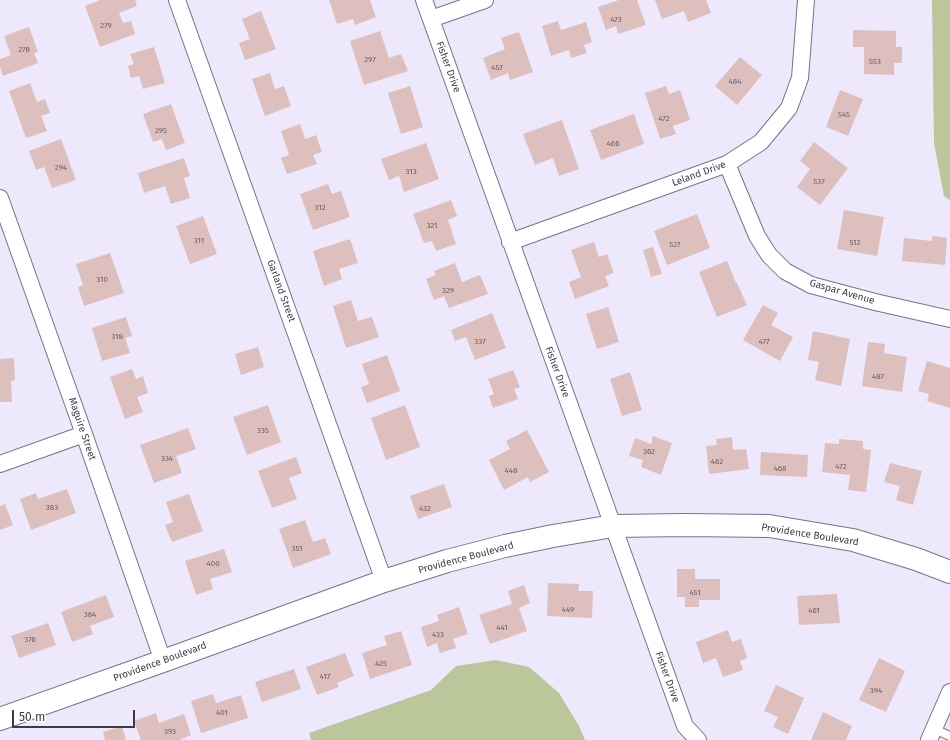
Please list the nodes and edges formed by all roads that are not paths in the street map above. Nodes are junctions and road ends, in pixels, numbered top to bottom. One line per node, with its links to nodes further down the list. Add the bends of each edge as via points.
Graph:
1 (177, 0): 15 (street, Garland Street)
2 (424, 0): 5 (street, Fisher Drive)
3 (485, 0): 5 (street)
4 (806, 0): 6 (street, Leland Drive, via 800,78 789,108 761,142)
5 (431, 19): 9 (street, Fisher Drive)
6 (728, 164): 9 (street, Leland Drive); 10 (street, Gaspar Avenue, via 757,236 769,255 785,270 811,285)
7 (0, 198): 8 (street, Maguire Street)
8 (5, 230): 11 (street, Maguire Street)
9 (510, 242): 13 (street, Fisher Drive)
10 (950, 319)
11 (84, 434): 12 (street); 16 (street, Maguire Street)
12 (0, 464)
13 (613, 526): 14 (main road, Providence Boulevard, via 769,526 853,540); 15 (main road, Providence Boulevard, via 505,546); 21 (street, Fisher Drive, via 685,726)
14 (950, 572)
15 (384, 581): 16 (main road, Providence Boulevard)
16 (163, 661): 18 (main road, Providence Boulevard)
17 (950, 692): 19 (street)
18 (0, 719)
19 (932, 734): 20 (lane)
20 (950, 736)
21 (698, 740)

